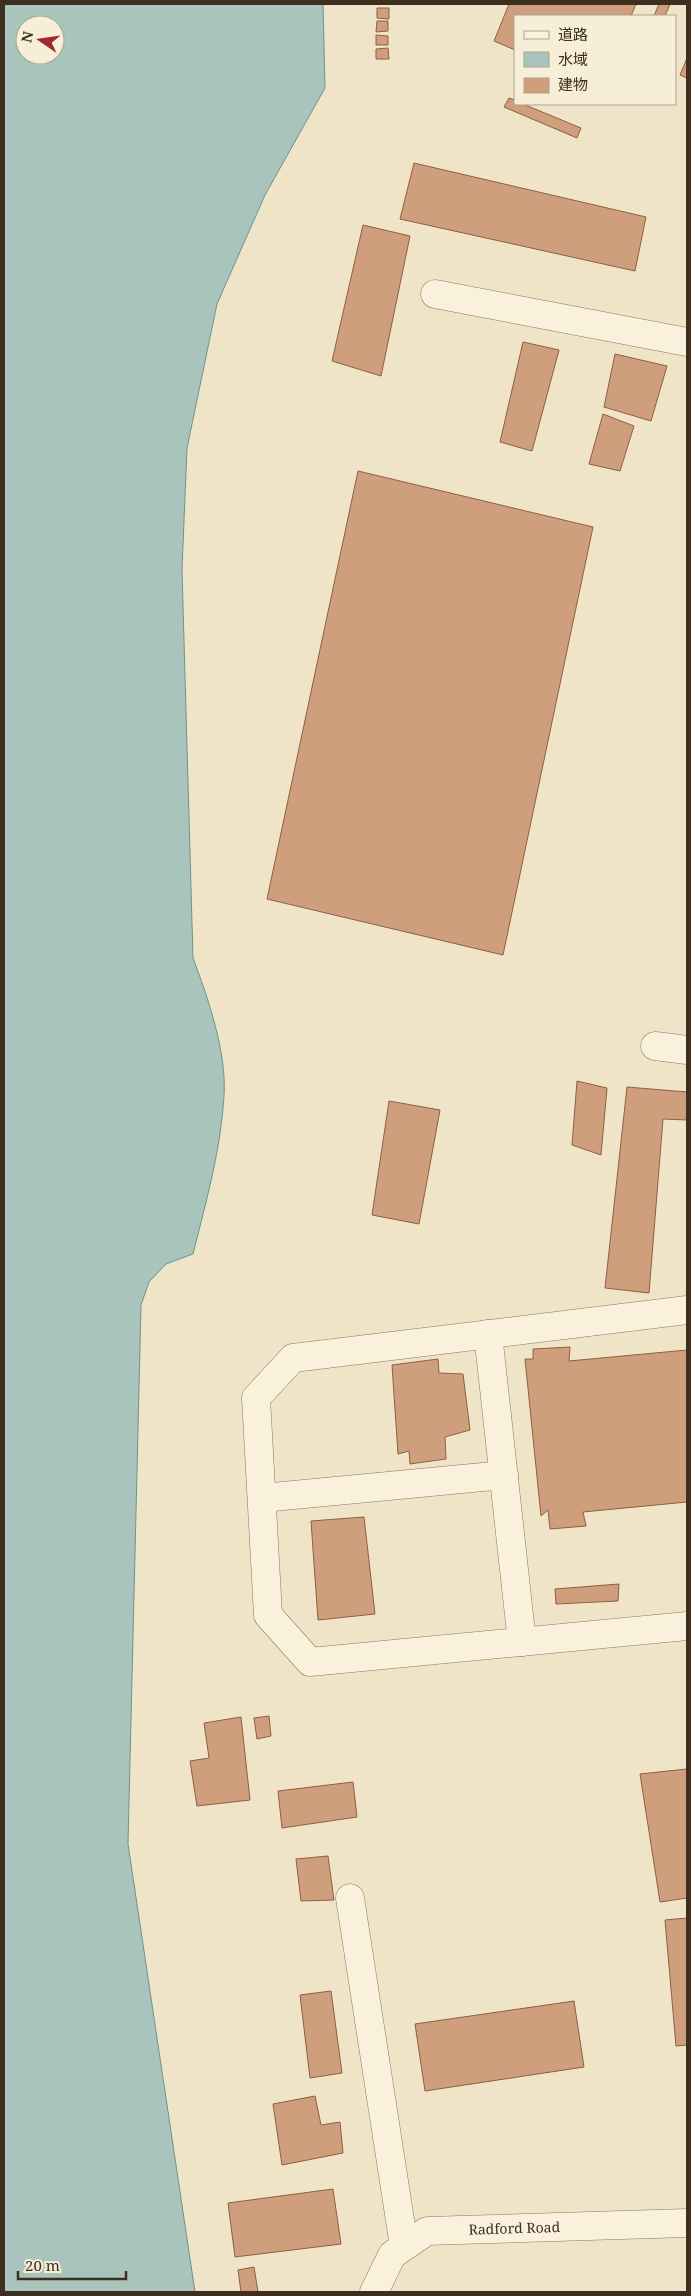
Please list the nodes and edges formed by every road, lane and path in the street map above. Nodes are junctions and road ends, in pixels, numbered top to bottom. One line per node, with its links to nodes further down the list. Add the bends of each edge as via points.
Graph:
1 (435, 294): 2 (street)
2 (687, 342)
3 (655, 1046): 4 (street)
4 (687, 1050)
5 (687, 1310): 6 (street)
6 (488, 1334): 7 (street); 8 (street, via 293,1358 256,1398)
7 (504, 1475): 8 (street); 10 (street)
8 (262, 1498): 10 (street, via 268,1615 310,1662)
9 (687, 1626): 10 (street)
10 (522, 1642)
11 (350, 1898): 13 (street)
12 (687, 2223): 13 (street, Radford Road, via 427,2231)
13 (404, 2246): 14 (street, Radford Road, via 392,2255)
14 (374, 2292)

